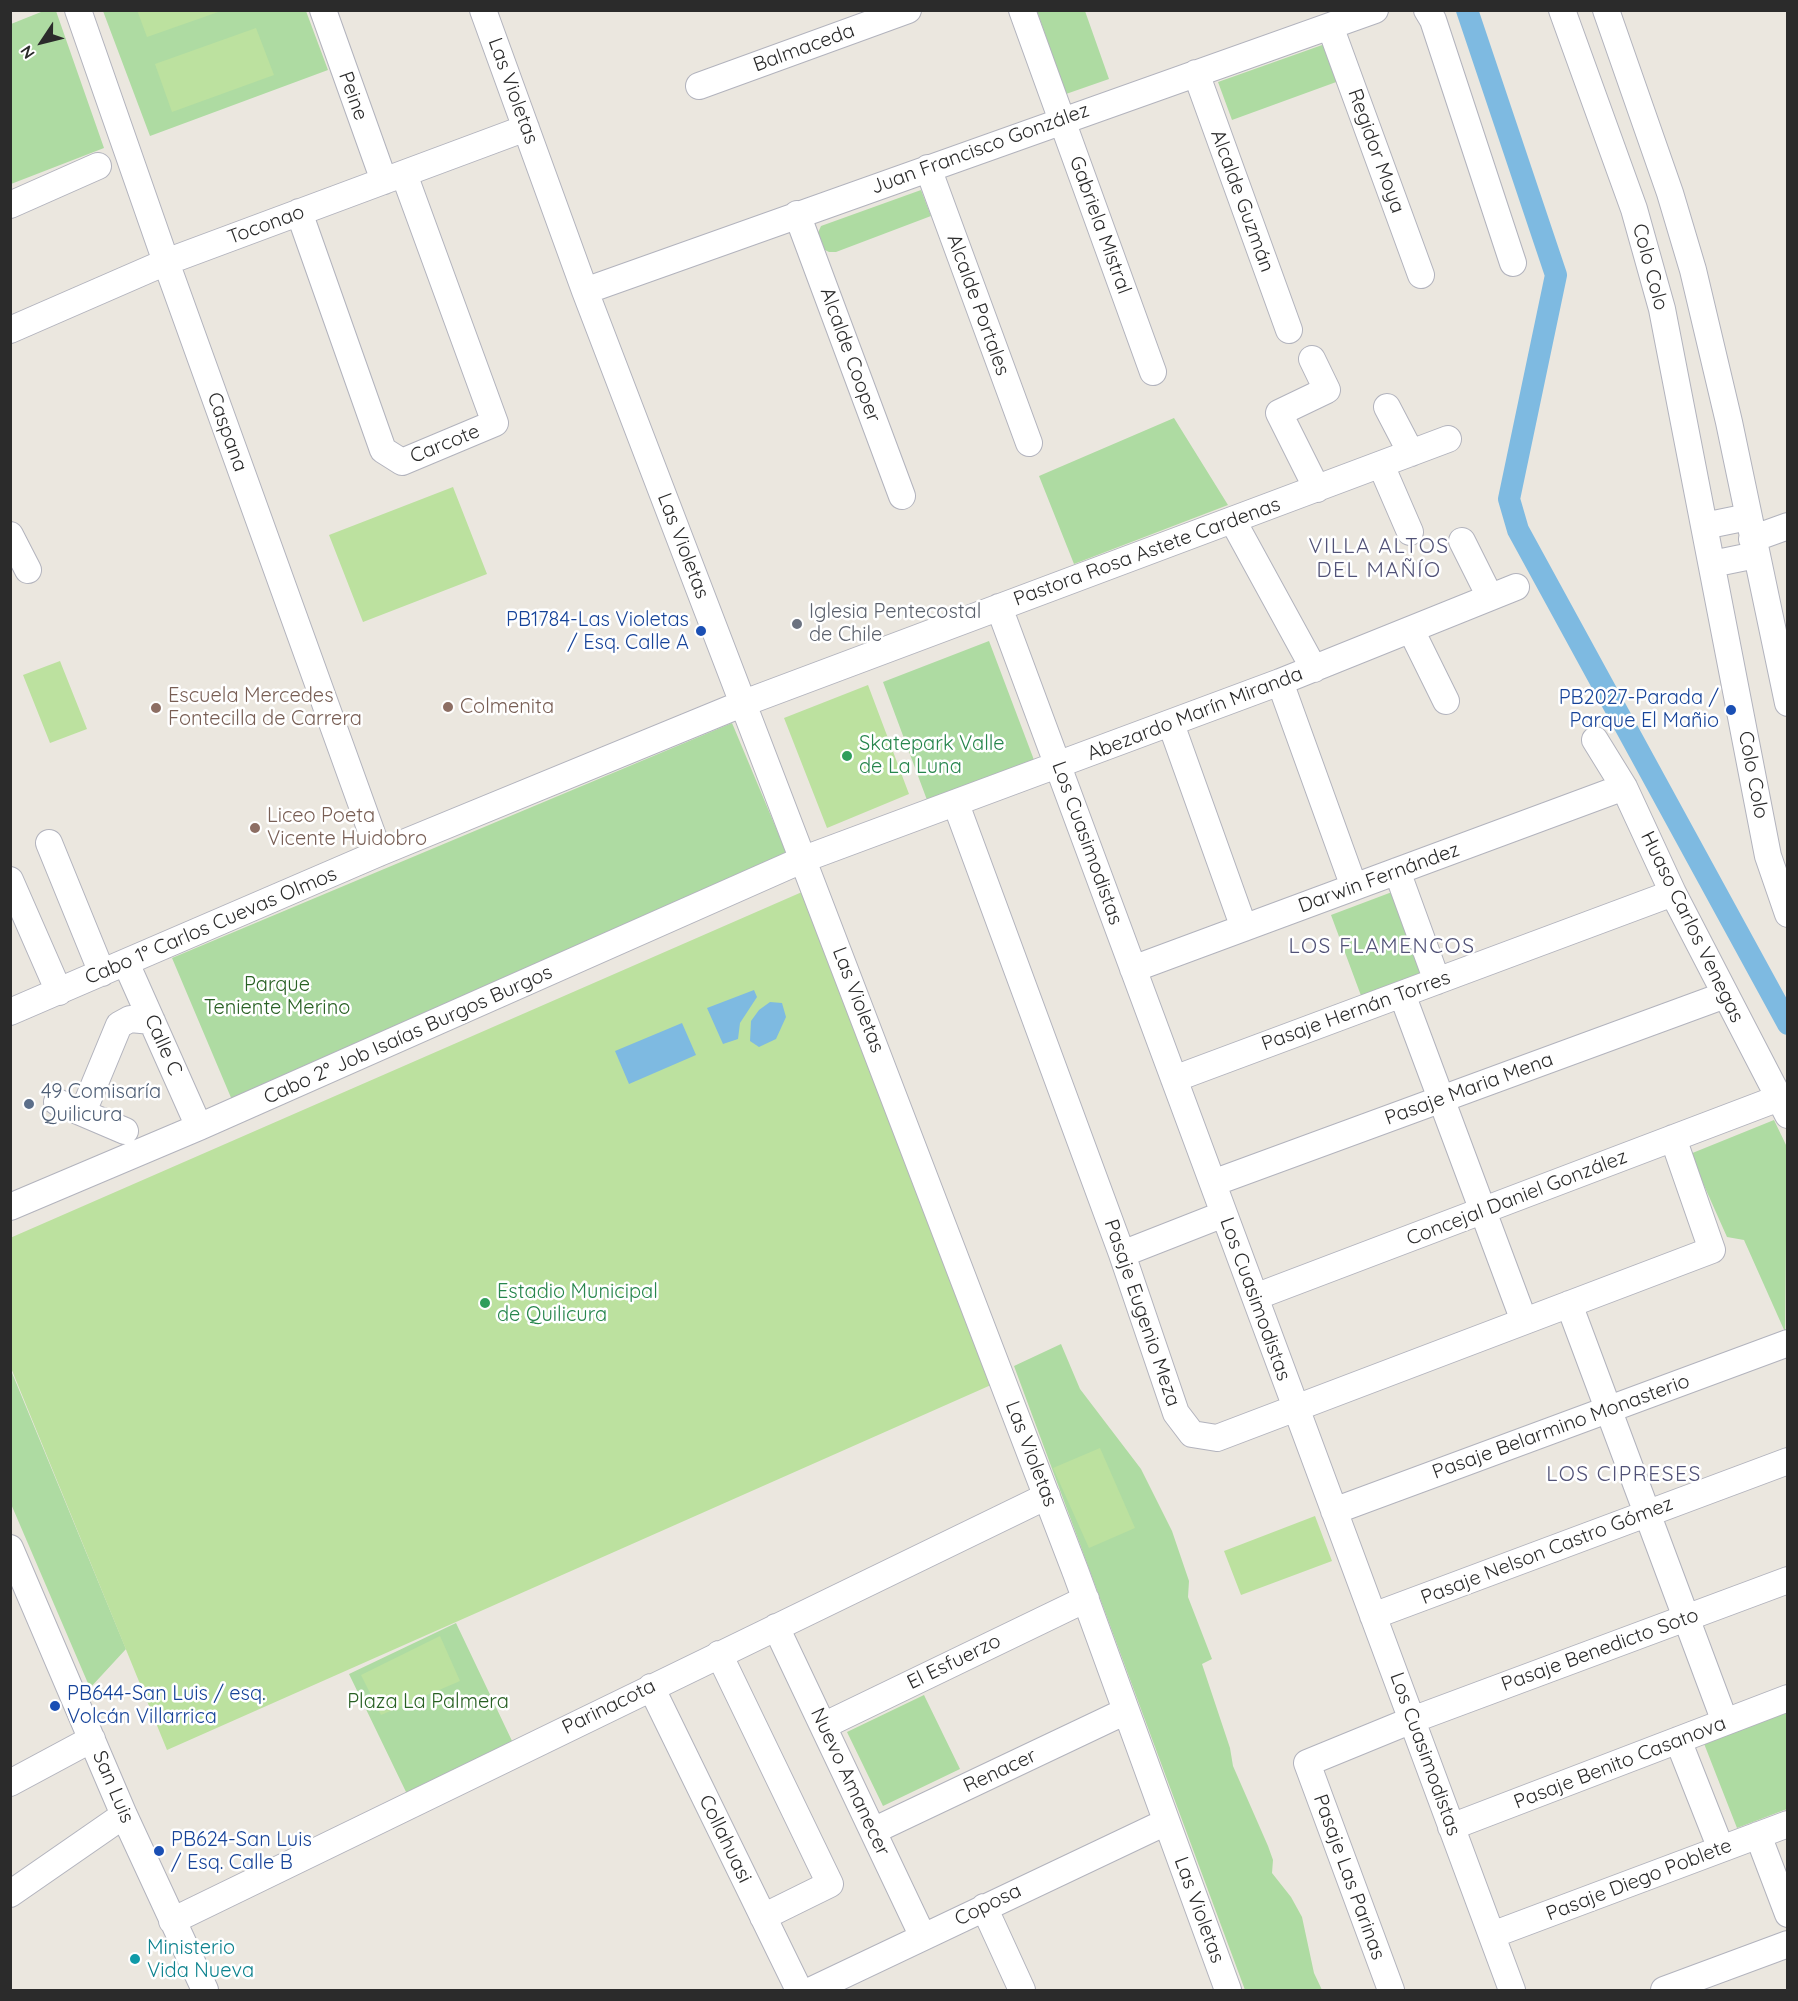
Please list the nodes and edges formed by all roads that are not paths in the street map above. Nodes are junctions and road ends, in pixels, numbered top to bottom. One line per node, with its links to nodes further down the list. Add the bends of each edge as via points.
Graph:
1 (78, 10): 21 (street, Caspana)
2 (323, 10): 17 (street, Peine)
3 (483, 10): 14 (street, Las Violetas)
4 (908, 10): 12 (street, Balmaceda)
5 (1022, 10): 13 (street, Gabriela Mistral)
6 (1375, 10): 10 (street, Juan Francisco González)
7 (1427, 10): 22 (street)
8 (1563, 14): 9 (street, Colo Colo, via 1587,31); 37 (street, Colo Colo, via 1634,209 1662,309)
9 (1609, 19): 41 (street, Colo Colo, via 1693,270)
10 (1330, 26): 11 (street, Juan Francisco González); 23 (street, Regidor Moya)
11 (1196, 73): 13 (street, Juan Francisco González); 26 (street, Alcalde Guzmán)
12 (699, 86)
13 (1062, 120): 16 (street, Juan Francisco González); 28 (street, Gabriela Mistral)
14 (526, 128): 17 (street, Toconao); 24 (street, Las Violetas)
15 (98, 166): 18 (street)
16 (928, 168): 20 (street, Juan Francisco González); 31 (street, Alcalde Portales)
17 (394, 177): 19 (street, Toconao); 19 (street, Carcote, via 495,423 402,462 383,450)
18 (10, 205)
19 (299, 212): 21 (street, Toconao)
20 (797, 214): 24 (street, Juan Francisco González); 35 (street, Alcalde Cooper)
21 (166, 262): 25 (street, Toconao); 60 (street, Caspana)
22 (1514, 263)
23 (1421, 275)
24 (585, 291): 52 (street, Las Violetas)
25 (10, 330)
26 (1289, 330)
27 (1312, 359): 34 (street, via 1327,390 1279,413)
28 (1153, 372)
29 (1387, 407): 32 (street)
30 (1448, 439): 32 (street, Pastora Rosa Astete Cardenas)
31 (1029, 443)
32 (1411, 453): 33 (street, Pastora Rosa Astete Cardenas)
33 (1381, 465): 34 (street, Pastora Rosa Astete Cardenas); 39 (street)
34 (1317, 489): 36 (street, Pastora Rosa Astete Cardenas)
35 (902, 496)
36 (1233, 521): 47 (street, Pastora Rosa Astete Cardenas); 49 (street)
37 (1704, 526): 41 (street); 43 (street, Colo Colo)
38 (1788, 526): 41 (street)
39 (1410, 532)
40 (10, 535): 44 (street)
41 (1752, 537): 43 (street); 53 (street, Colo Colo)
42 (1462, 541): 46 (street)
43 (1712, 564): 66 (street, Colo Colo, via 1768,856)
44 (28, 570)
45 (1516, 587): 46 (street, Abezardo Marín Miranda)
46 (1490, 597): 48 (street, Abezardo Marín Miranda)
47 (999, 607): 52 (street, Pastora Rosa Astete Cardenas); 56 (street, Los Cuasimodistas)
48 (1411, 630): 49 (street, Abezardo Marín Miranda); 51 (street)
49 (1314, 669): 50 (street, Abezardo Marín Miranda)
50 (1280, 682): 54 (street, Abezardo Marín Miranda); 64 (street)
51 (1446, 701)
52 (744, 703): 60 (street, Cabo 1° Carlos Cuevas Olmos); 61 (street, Las Violetas)
53 (1788, 703)
54 (1171, 724): 56 (street, Abezardo Marín Miranda); 67 (street)
55 (1595, 740): 57 (street, Huaso Carlos Venegas)
56 (1058, 766): 58 (street, Abezardo Marín Miranda); 69 (street, Los Cuasimodistas)
57 (1624, 787): 62 (street, Darwin Fernández); 65 (street, Huaso Carlos Venegas)
58 (956, 804): 61 (street, Abezardo Marín Miranda); 89 (street, Pasaje Eugenio Meza)
59 (49, 843): 70 (street)
60 (379, 853): 68 (street, Cabo 1° Carlos Cuevas Olmos)
61 (804, 859): 82 (street, Cabo 2° Job Isaías Burgos Burgos); 97 (street, Las Violetas)
62 (1397, 871): 64 (street, Darwin Fernández); 71 (street)
63 (10, 880): 72 (street)
64 (1354, 887): 67 (street, Darwin Fernández)
65 (1673, 893): 71 (street, Pasaje Hernán Torres); 74 (street, Huaso Carlos Venegas)
66 (1788, 914)
67 (1244, 928): 69 (street, Darwin Fernández)
68 (126, 963): 70 (street, Cabo 1° Carlos Cuevas Olmos); 76 (street, Calle C)
69 (1133, 969): 77 (street, Los Cuasimodistas)
70 (102, 973): 72 (street, Cabo 1° Carlos Cuevas Olmos)
71 (1437, 981): 73 (street, Pasaje Hernán Torres)
72 (58, 992): 75 (street, Cabo 1° Carlos Cuevas Olmos)
73 (1402, 994): 77 (street, Pasaje Hernán Torres); 78 (street)
74 (1725, 995): 78 (street, Pasaje Maria Mena); 80 (street, Huaso Carlos Venegas)
75 (10, 1012)
76 (152, 1021): 81 (street, via 130,1019 119,1024); 82 (street, Calle C)
77 (1174, 1079): 85 (street, Los Cuasimodistas)
78 (1442, 1099): 85 (street, Pasaje Maria Mena); 87 (street)
79 (57, 1102): 81 (street)
80 (1783, 1107): 84 (street, Concejal Daniel González)
81 (83, 1112): 83 (street)
82 (199, 1127): 86 (street, Cabo 2° Job Isaías Burgos Burgos)
83 (125, 1131)
84 (1673, 1138): 87 (street, Concejal Daniel González); 91 (street, Pasaje Eugenio Meza, via 1712,1250)
85 (1213, 1183): 88 (street, Los Cuasimodistas)
86 (10, 1208)
87 (1483, 1210): 90 (street, Concejal Daniel González); 92 (street)
88 (1224, 1214): 89 (street); 90 (street, Los Cuasimodistas)
89 (1122, 1254): 94 (street, Pasaje Eugenio Meza, via 1176,1413 1192,1434 1217,1438)
90 (1255, 1297): 94 (street, Los Cuasimodistas)
91 (1569, 1304): 92 (street, Pasaje Eugenio Meza); 95 (street)
92 (1524, 1321): 94 (street, Pasaje Eugenio Meza)
93 (1788, 1343): 95 (street, Pasaje Belarmino Monasterio)
94 (1295, 1407): 98 (street, Los Cuasimodistas)
95 (1608, 1409): 98 (street, Pasaje Belarmino Monasterio); 99 (street)
96 (1788, 1461): 99 (street, Pasaje Nelson Castro Gómez)
97 (1047, 1496): 102 (street, Las Violetas); 105 (street, Parinacota)
98 (1334, 1511): 103 (street, Los Cuasimodistas)
99 (1647, 1513): 103 (street, Pasaje Nelson Castro Gómez); 104 (street)
100 (10, 1548): 113 (street, San Luis)
101 (1788, 1580): 104 (street, Pasaje Benedicto Soto)
102 (1086, 1599): 109 (street, Las Violetas); 112 (street, El Esfuerzo)
103 (1373, 1616): 110 (street, Los Cuasimodistas)
104 (1686, 1618): 110 (street, Pasaje Benedicto Soto); 111 (street)
105 (776, 1628): 106 (street, Parinacota); 112 (street, Nuevo Amanecer)
106 (719, 1654): 107 (street, Parinacota); 126 (street, via 830,1884)
107 (651, 1687): 126 (street, Collahuasi); 127 (street, Parinacota)
108 (1788, 1698): 111 (street, Pasaje Benito Casanova)
109 (1126, 1711): 117 (street, Las Violetas); 120 (street, Renacer)
110 (1412, 1720): 119 (street, Los Cuasimodistas); 136 (street, Pasaje Las Parinas, via 1307,1763)
111 (1725, 1722): 114 (street, Pasaje Benito Casanova)
112 (823, 1726): 120 (street, Nuevo Amanecer)
113 (92, 1739): 115 (street); 116 (street, San Luis)
114 (1678, 1740): 119 (street, Pasaje Benito Casanova); 122 (street)
115 (10, 1783)
116 (124, 1815): 123 (street); 127 (street, San Luis)
117 (1166, 1822): 124 (street, Coposa); 135 (street, Las Violetas)
118 (1788, 1824): 121 (street, Pasaje Diego Poblete)
119 (1452, 1827): 128 (street, Los Cuasimodistas)
120 (873, 1831): 129 (street, Nuevo Amanecer)
121 (1758, 1835): 122 (street, Pasaje Diego Poblete); 125 (street)
122 (1721, 1849): 128 (street, Pasaje Diego Poblete)
123 (10, 1894)
124 (984, 1907): 129 (street, Coposa); 134 (street)
125 (1788, 1914)
126 (763, 1917): 132 (street, Collahuasi)
127 (172, 1921): 131 (street, San Luis)
128 (1492, 1935): 137 (street, Los Cuasimodistas)
129 (923, 1937): 133 (street, Coposa)
130 (1788, 1944): 138 (street)
131 (205, 1990)
132 (799, 1990)
133 (812, 1990)
134 (1022, 1990)
135 (1228, 1990)
136 (1391, 1990)
137 (1512, 1990)
138 (1664, 1990)

